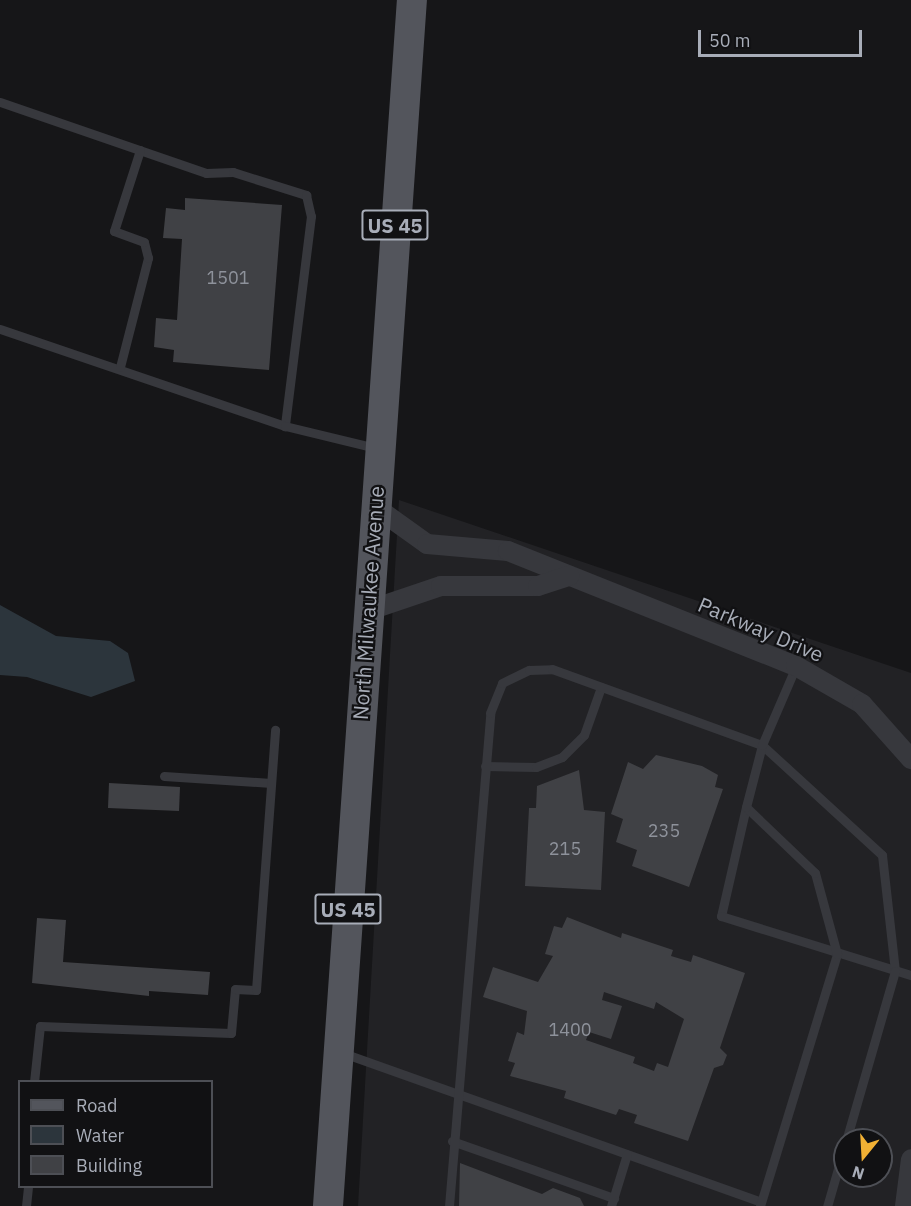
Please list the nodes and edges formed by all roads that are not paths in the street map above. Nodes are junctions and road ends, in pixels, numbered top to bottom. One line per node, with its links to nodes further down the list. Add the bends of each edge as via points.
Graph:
1 (412, 0): 7 (main road, North Milwaukee Avenue / US 45)
2 (0, 102): 3 (lane)
3 (140, 150): 5 (lane, via 114,231 144,242 148,258); 6 (lane, via 206,173 233,172 306,195 311,216)
4 (0, 329): 5 (lane)
5 (120, 368): 6 (lane)
6 (285, 426): 7 (lane)
7 (378, 449): 8 (main road, North Milwaukee Avenue / US 45)
8 (374, 506): 9 (street, Parkway Drive, via 427,544 508,551); 10 (main road, North Milwaukee Avenue / US 45)
9 (569, 576): 10 (street, via 538,586 441,586); 11 (street, Parkway Drive)
10 (367, 611): 23 (main road, North Milwaukee Avenue / US 45)
11 (796, 666): 14 (lane); 15 (street, Parkway Drive, via 862,704)
12 (601, 687): 14 (lane); 16 (lane, via 584,735 562,757 536,766); 16 (lane, via 552,669 512,676 494,695)
13 (275, 730): 18 (lane)
14 (762, 745): 19 (lane); 21 (lane, via 882,855)
15 (911, 759)
16 (485, 766): 25 (lane)
17 (164, 776): 18 (lane)
18 (271, 783): 24 (lane, via 256,990 235,989 231,1033 40,1026)
19 (746, 807): 20 (lane, via 815,873); 20 (lane, via 721,916)
20 (837, 954): 21 (lane); 31 (lane)
21 (896, 971): 22 (lane); 35 (lane)
22 (911, 975)
23 (338, 1051): 25 (lane); 33 (main road, North Milwaukee Avenue / US 45)
24 (34, 1080)
25 (455, 1093): 26 (lane); 27 (lane)
26 (452, 1141): 30 (lane); 34 (lane)
27 (627, 1154): 30 (lane); 31 (lane)
28 (911, 1159): 36 (street)
29 (28, 1188): 32 (lane)
30 (613, 1202)
31 (759, 1204)
32 (26, 1206)
33 (328, 1206)
34 (448, 1206)
35 (827, 1206)
36 (905, 1206)

